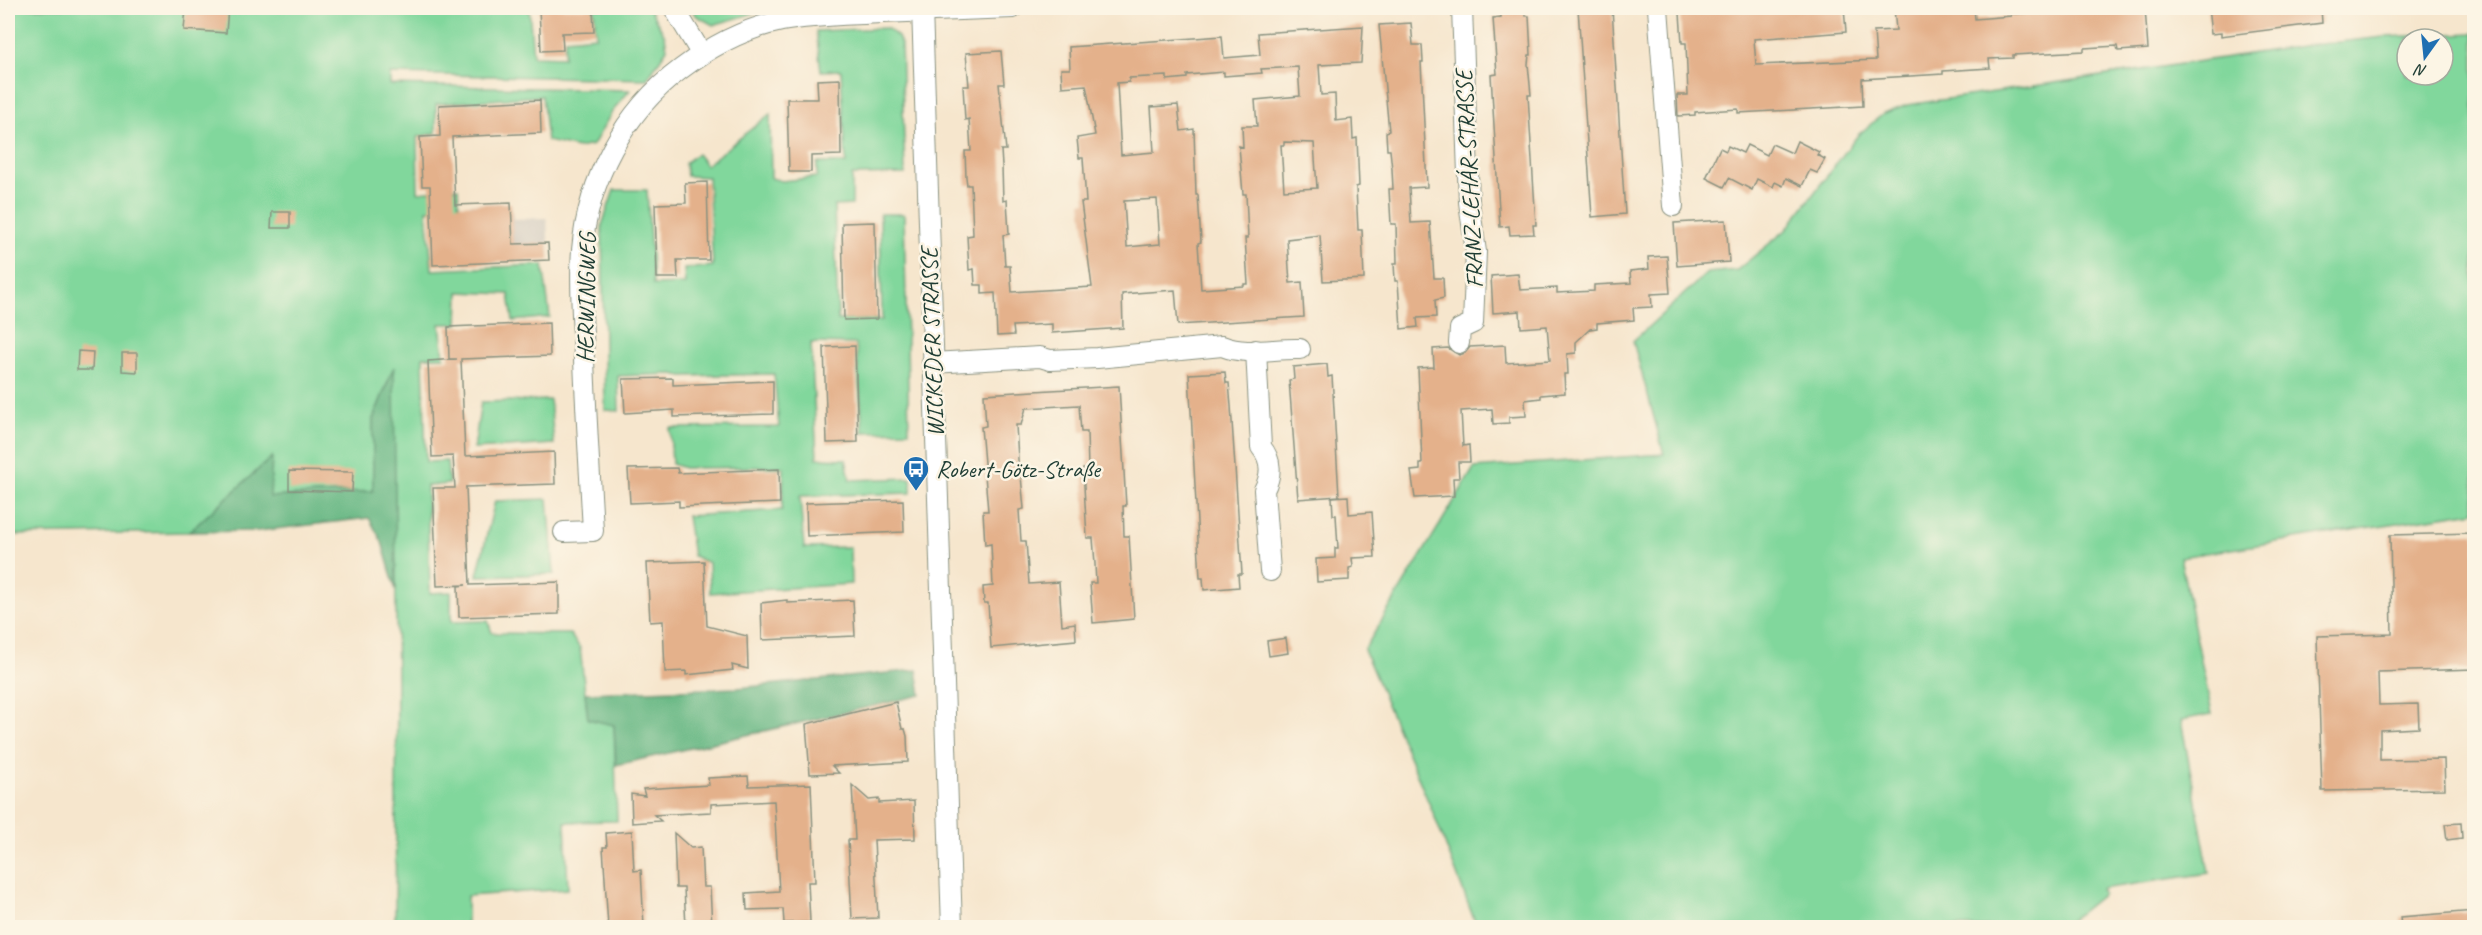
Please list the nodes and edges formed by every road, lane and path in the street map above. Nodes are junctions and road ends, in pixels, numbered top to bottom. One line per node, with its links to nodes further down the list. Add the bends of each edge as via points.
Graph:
1 (674, 8): 6 (street)
2 (1013, 8): 5 (street, HERWINGWEG)
3 (1462, 8): 8 (street, FRANZ-LEHÁR-STRASSE, via 1469,202 1476,252 1473,323 1460,329)
4 (1658, 8): 7 (street)
5 (922, 9): 6 (street, HERWINGWEG, via 780,21); 11 (street, WICKEDER STRASSE)
6 (701, 53): 12 (street, HERWINGWEG, via 669,77 628,123 593,194 583,239 581,276 593,531)
7 (1673, 206)
8 (1459, 343)
9 (1300, 349): 10 (street)
10 (1256, 350): 11 (street, via 1238,352 1222,346 1097,358); 13 (street, via 1261,447 1269,456 1270,478 1264,490)
11 (932, 363): 14 (street, WICKEDER STRASSE)
12 (564, 532)
13 (1270, 571)
14 (952, 927)

